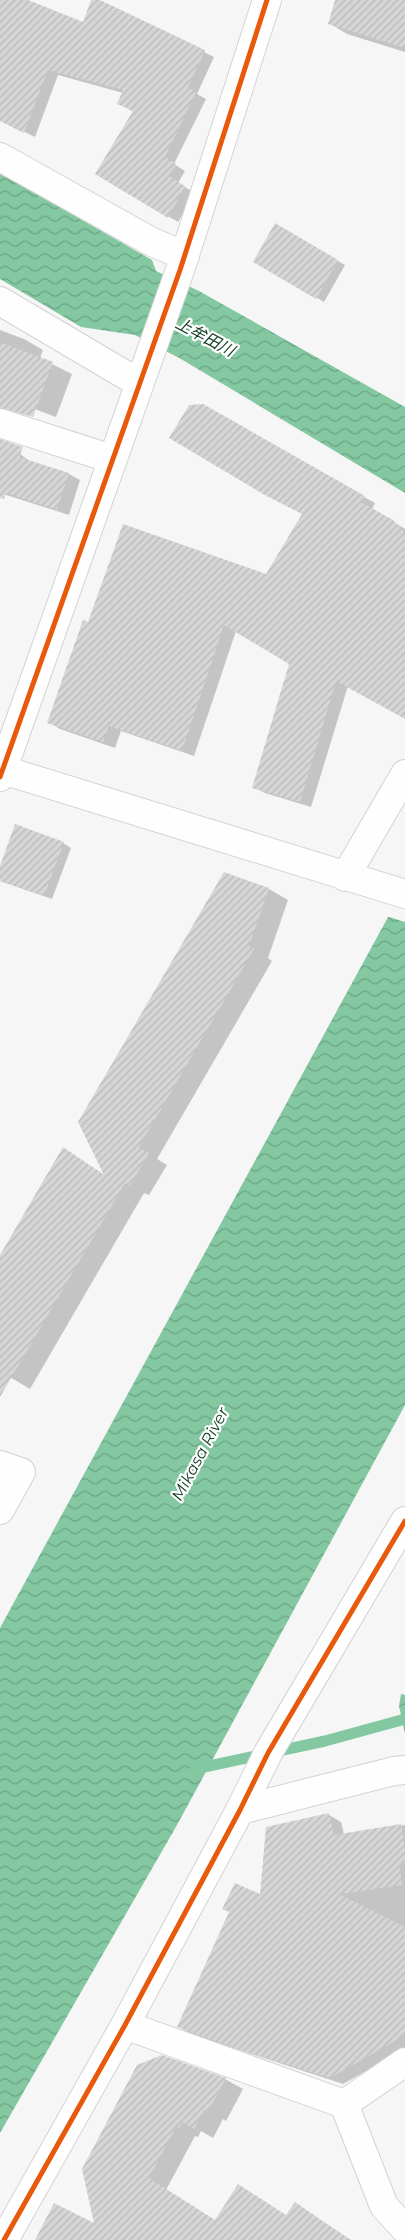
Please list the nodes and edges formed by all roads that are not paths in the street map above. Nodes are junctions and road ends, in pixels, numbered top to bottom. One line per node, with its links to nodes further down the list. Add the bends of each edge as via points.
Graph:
1 (267, 0): 3 (street)
2 (0, 157): 3 (street, via 152,242)
3 (182, 263): 5 (street)
4 (0, 301): 5 (street)
5 (139, 383): 7 (street)
6 (0, 423): 7 (street)
7 (112, 459): 8 (street)
8 (1, 772): 10 (street)
9 (405, 774): 10 (street)
10 (355, 880): 11 (street)
11 (405, 894)
12 (0, 1465): 13 (street, via 21,1472)
13 (0, 1510)
14 (405, 1521): 16 (street, via 268,1753)
15 (405, 1770): 16 (street, via 394,1770)
16 (240, 1810): 17 (street)
17 (124, 2025): 19 (street); 21 (street)
18 (405, 2062): 19 (street)
19 (344, 2104): 20 (street, via 384,2206)
20 (405, 2230)
21 (4, 2240)

